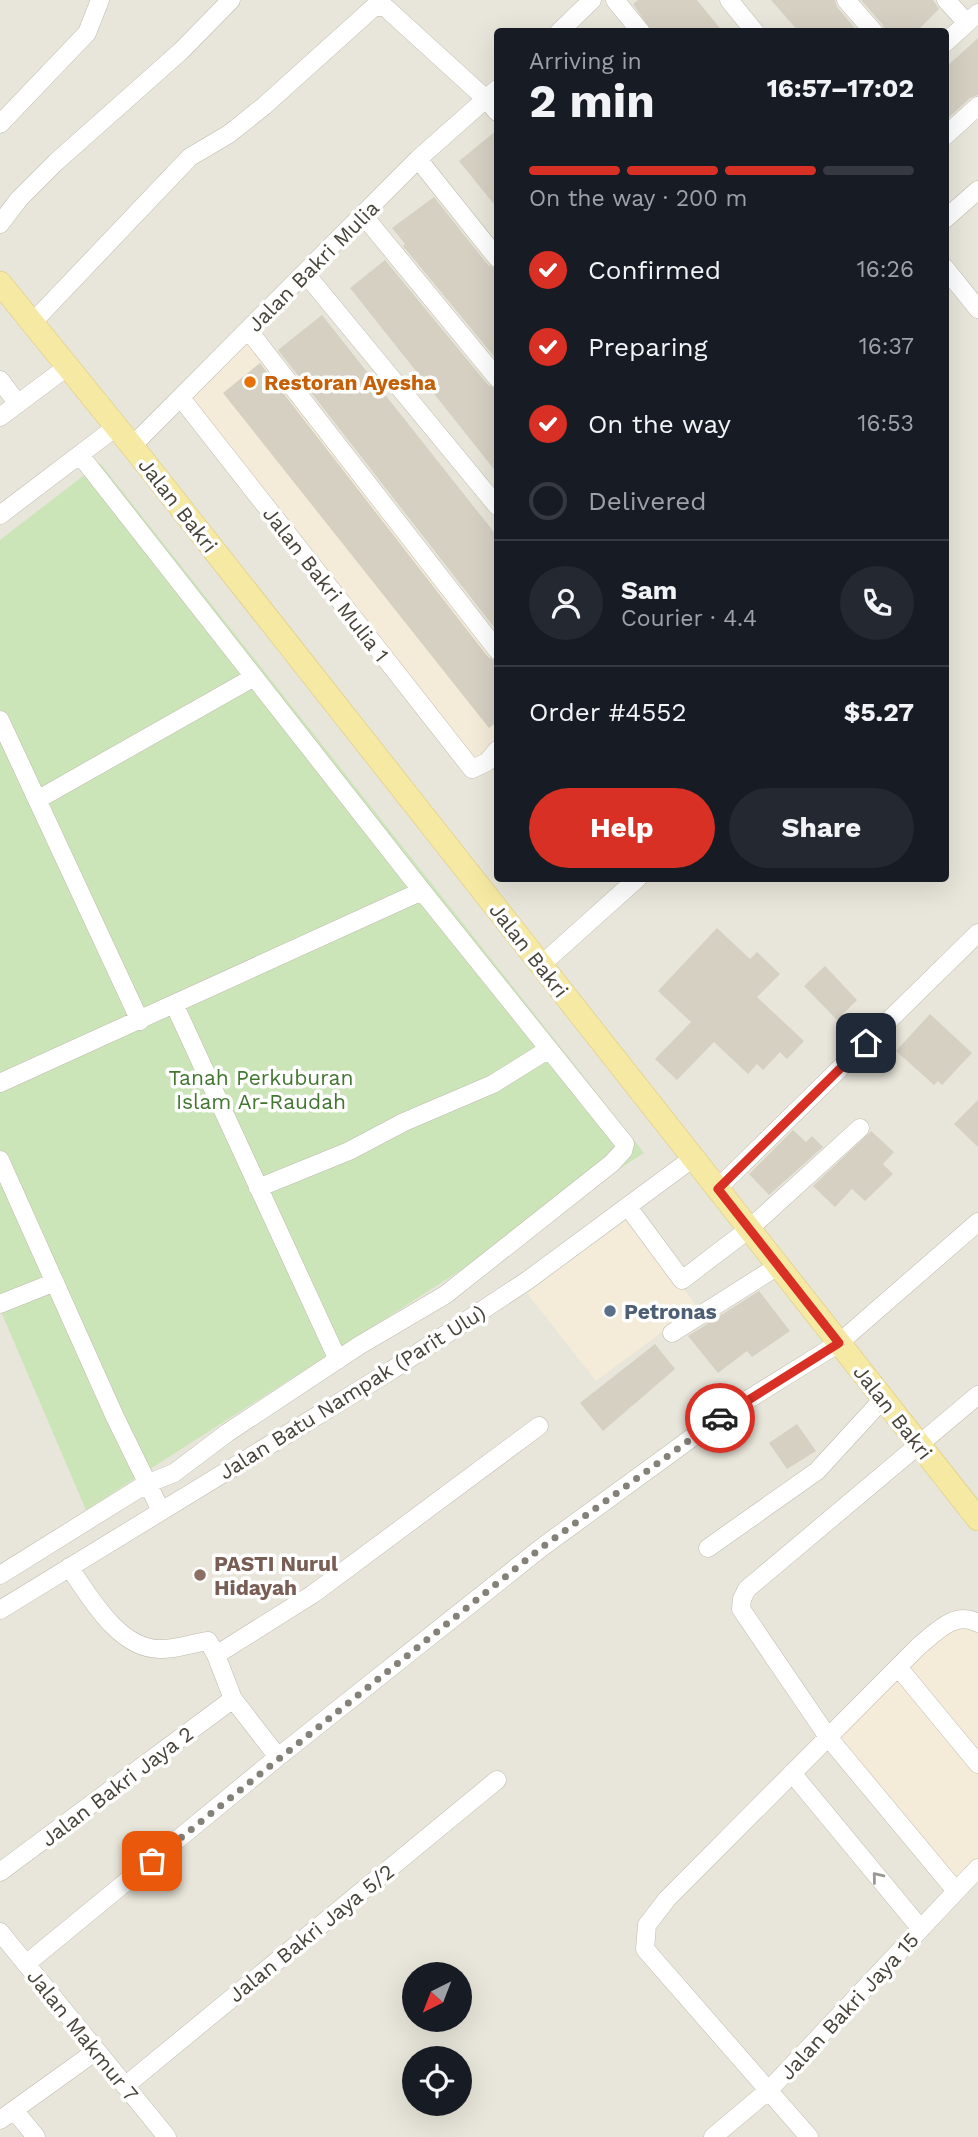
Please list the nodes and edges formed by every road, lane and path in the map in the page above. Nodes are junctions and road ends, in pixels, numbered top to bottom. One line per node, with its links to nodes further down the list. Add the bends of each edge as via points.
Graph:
1 (100, 0): 16 (street, via 87,33)
2 (231, 0): 22 (street, via 56,162)
3 (592, 0): 9 (street)
4 (615, 0): 10 (street)
5 (729, 0): 11 (street)
6 (846, 0): 12 (street)
7 (946, 0): 8 (street)
8 (973, 18): 13 (street)
9 (563, 28)
10 (638, 28)
11 (752, 28)
12 (870, 28)
13 (949, 39)
14 (493, 100): 18 (street, Jalan Bakri Mulia); 28 (street, via 385,8 374,7 264,106 190,157)
15 (978, 106): 17 (street)
16 (0, 124)
17 (949, 132)
18 (418, 159): 20 (street, Jalan Bakri Mulia); 23 (street)
19 (978, 190): 21 (street)
20 (363, 215): 24 (street, Jalan Bakri Mulia); 31 (street)
21 (949, 215)
22 (0, 224)
23 (494, 254)
24 (305, 273): 29 (street, Jalan Bakri Mulia); 39 (street)
25 (949, 273): 27 (street)
26 (0, 283): 28 (main road, Jalan Bakri)
27 (978, 309)
28 (32, 323): 30 (main road, Jalan Bakri)
29 (249, 331): 33 (street, Jalan Bakri Mulia); 41 (street)
30 (67, 367): 34 (street); 36 (main road, Jalan Bakri)
31 (494, 374)
32 (0, 380): 34 (street)
33 (181, 398): 37 (street, Jalan Bakri Mulia); 44 (street, Jalan Bakri Mulia 1, via 472,769)
34 (18, 404): 35 (street)
35 (0, 417)
36 (117, 427): 37 (main road, Jalan Bakri); 38 (street)
37 (132, 446): 49 (main road, Jalan Bakri)
38 (79, 455): 40 (street); 42 (street)
39 (494, 502)
40 (0, 516)
41 (494, 646)
42 (254, 677): 45 (street); 47 (street)
43 (0, 720): 45 (street)
44 (494, 754)
45 (37, 800): 51 (street)
46 (634, 882): 49 (street)
47 (422, 891): 50 (street); 52 (street)
48 (978, 933): 58 (street)
49 (541, 965): 55 (main road, Jalan Bakri)
50 (175, 1006): 51 (street); 57 (street)
51 (140, 1021): 53 (street)
52 (550, 1049): 57 (street, via 492,1084); 67 (street, via 620,1135 623,1151 445,1295)
53 (0, 1083)
54 (860, 1128): 61 (street)
55 (693, 1158): 58 (main road, Jalan Bakri); 59 (street, Jalan Batu Nampak (Parit Ulu))
56 (0, 1160): 63 (street)
57 (258, 1188): 67 (street)
58 (718, 1189): 61 (main road, Jalan Bakri)
59 (628, 1206): 61 (street, via 682,1280); 73 (street, Jalan Batu Nampak (Parit Ulu), via 528,1280 404,1362)
60 (978, 1222): 66 (street)
61 (749, 1229): 62 (main road, Jalan Bakri)
62 (778, 1266): 65 (street); 66 (main road, Jalan Bakri)
63 (55, 1282): 64 (street); 72 (street)
64 (0, 1304)
65 (673, 1334)
66 (839, 1343): 69 (main road, Jalan Bakri); 84 (street, via 664,1457)
67 (338, 1360): 72 (street, via 174,1473)
68 (978, 1395): 71 (street)
69 (883, 1399): 71 (main road, Jalan Bakri); 75 (street, via 817,1471)
70 (539, 1426): 80 (street, via 313,1594)
71 (919, 1445): 74 (main road, Jalan Bakri); 83 (street, via 747,1589 742,1599 741,1609)
72 (146, 1485): 73 (street); 77 (street)
73 (161, 1511): 76 (street, Jalan Batu Nampak (Parit Ulu))
74 (978, 1519)
75 (708, 1548)
76 (69, 1567): 78 (street, Jalan Batu Nampak (Parit Ulu)); 80 (street, via 98,1608 138,1645 164,1649 208,1641)
77 (0, 1575)
78 (0, 1610)
79 (978, 1623): 81 (street, via 958,1619 944,1626)
80 (216, 1656): 82 (street)
81 (898, 1668): 83 (street); 85 (street)
82 (233, 1699): 84 (street); 89 (street, Jalan Bakri Jaya 2)
83 (828, 1737): 86 (street); 90 (street)
84 (278, 1757): 93 (street)
85 (978, 1764)
86 (792, 1773): 91 (street, one-way to 86); 96 (street, via 667,1899 647,1925 644,1937 645,1949)
87 (497, 1780): 95 (street, Jalan Bakri Jaya 5/2)
88 (978, 1868): 90 (street, Jalan Bakri Jaya 15)
89 (0, 1872)
90 (956, 1891): 91 (street, Jalan Bakri Jaya 15)
91 (921, 1929): 96 (street, Jalan Bakri Jaya 15)
92 (0, 1932): 93 (street, Jalan Makmur 7)
93 (26, 1964): 94 (street, Jalan Makmur 7)
94 (96, 2050): 95 (street, Jalan Makmur 7); 97 (street)
95 (125, 2086): 99 (street, Jalan Makmur 7)
96 (769, 2090): 100 (street, Jalan Bakri Jaya 15); 101 (street)
97 (7, 2115): 98 (street)
98 (36, 2137)
99 (167, 2137)
100 (713, 2137)
101 (809, 2137)

